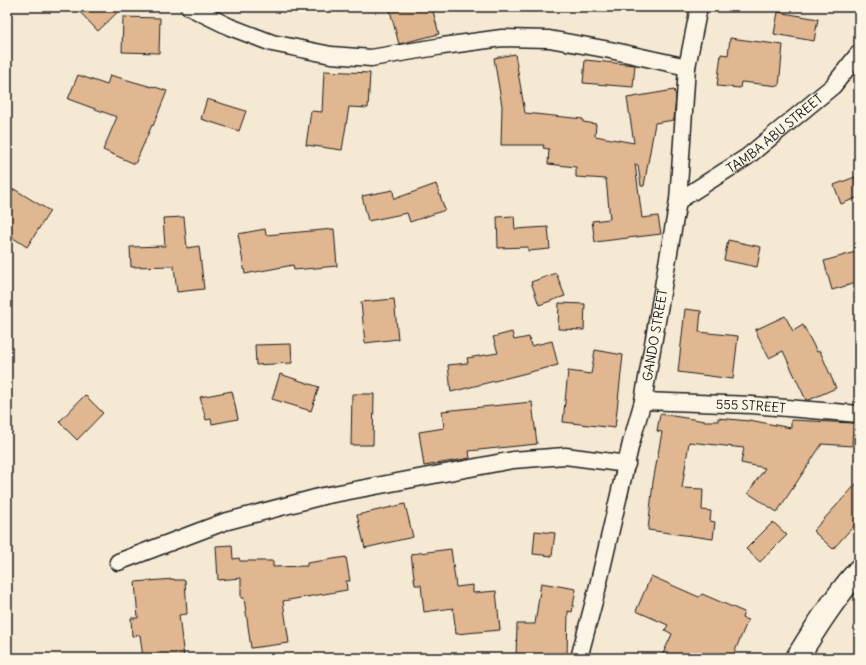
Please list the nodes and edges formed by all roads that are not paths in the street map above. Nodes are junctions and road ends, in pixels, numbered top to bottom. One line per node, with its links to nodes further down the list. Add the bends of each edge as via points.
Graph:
1 (189, 7): 4 (street, via 230,27 272,43 331,55 371,58 502,38 549,39)
2 (699, 7): 4 (street, GANDO STREET)
3 (859, 53): 5 (street, TAMBA ABU STREET, via 833,86 747,157)
4 (687, 67): 5 (street, GANDO STREET)
5 (678, 201): 6 (street, GANDO STREET)
6 (643, 401): 7 (street, 555 STREET, via 752,405); 8 (street, GANDO STREET)
7 (859, 414)
8 (627, 464): 9 (street, via 565,456 513,460 323,496 224,522); 11 (street, GANDO STREET)
9 (118, 562)
10 (859, 570): 12 (main road, via 826,612)
11 (579, 658)
12 (797, 658)

